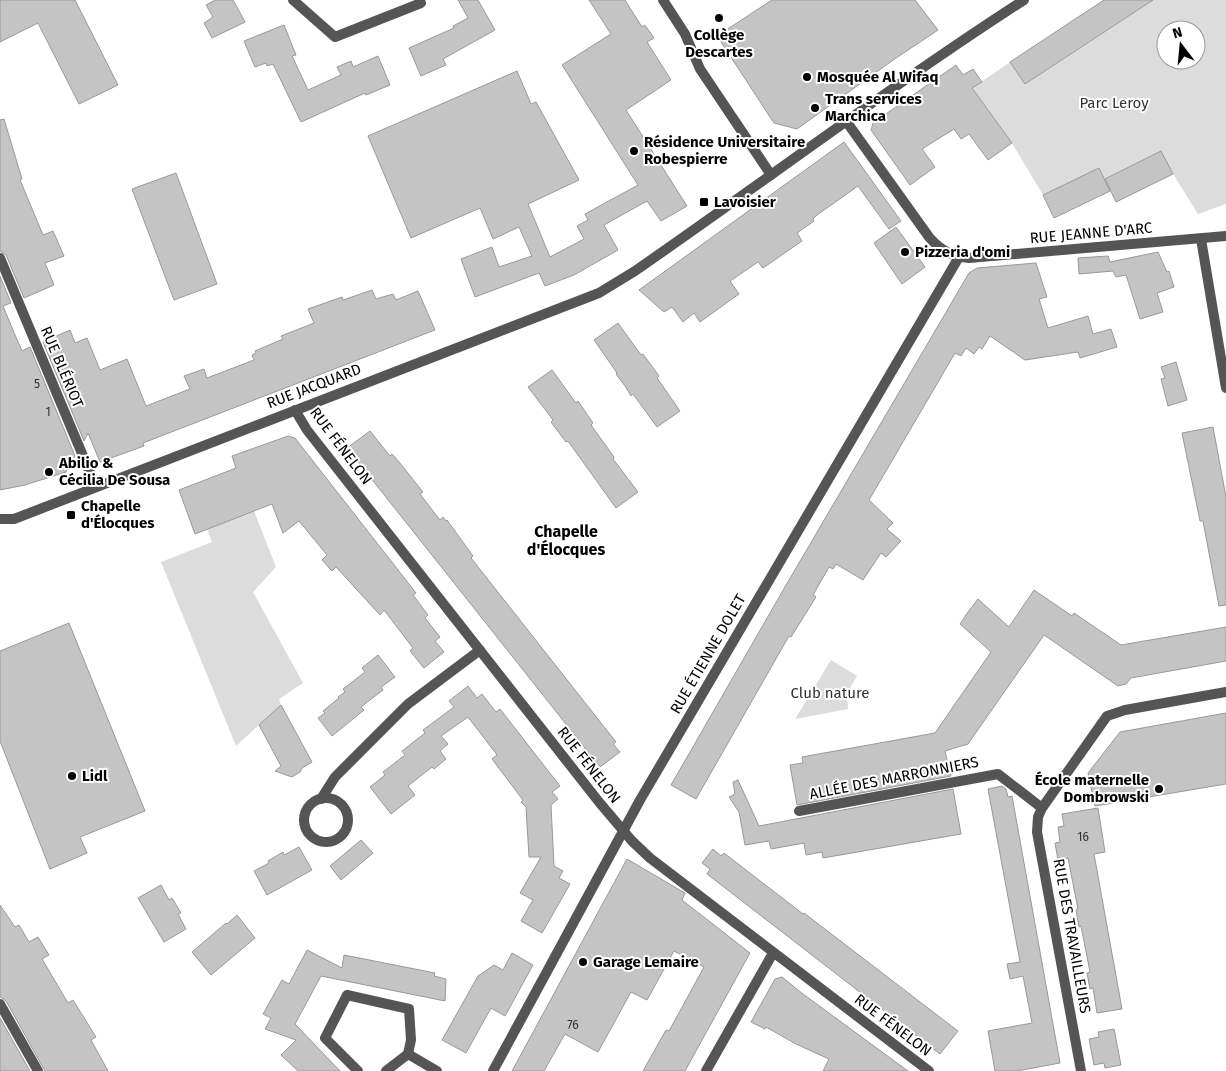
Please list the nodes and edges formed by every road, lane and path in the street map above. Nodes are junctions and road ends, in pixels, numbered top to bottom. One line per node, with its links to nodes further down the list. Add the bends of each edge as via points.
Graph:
1 (293, 0): 4 (street, via 335,37)
2 (663, 0): 6 (street, via 700,69)
3 (1024, 0): 5 (street, RUE JACQUARD)
4 (421, 3)
5 (846, 121): 6 (street, RUE JACQUARD); 9 (street, RUE JEANNE D'ARC, via 929,237 945,252)
6 (771, 175): 12 (street, RUE JACQUARD, via 599,294)
7 (1226, 236): 8 (street, RUE JEANNE D'ARC)
8 (1201, 239): 9 (street, RUE JEANNE D'ARC); 11 (street)
9 (959, 257): 22 (street, RUE ÉTIENNE DOLET)
10 (0, 258): 13 (street, RUE BLÉRIOT)
11 (1226, 388)
12 (295, 410): 13 (street, RUE JACQUARD); 17 (street, RUE FÉNELON)
13 (96, 488): 14 (street, RUE JACQUARD)
14 (14, 518): 15 (street, RUE JACQUARD); 16 (street)
15 (0, 519)
16 (0, 524)
17 (480, 650): 19 (street, via 408,704 335,777); 22 (street, RUE FÉNELON)
18 (1226, 692): 20 (street, via 1124,710 1107,716)
19 (321, 799): 19 (street, via 314,801 305,812 304,826 318,841 332,842 347,829 348,815 335,800)
20 (1042, 808): 21 (street, ALLÉE DES MARRONNIERS, via 998,774); 33 (street, RUE DES TRAVAILLEURS, via 1037,832)
21 (799, 811)
22 (624, 832): 23 (street, RUE FÉNELON, via 650,858); 30 (street, RUE ÉTIENNE DOLET)
23 (773, 953): 31 (street); 32 (street, RUE FÉNELON)
24 (0, 1004): 26 (street)
25 (408, 1054): 27 (street, via 411,1040 409,1009 347,996 325,1038); 28 (street); 29 (street)
26 (38, 1071)
27 (358, 1071)
28 (386, 1071)
29 (437, 1071)
30 (493, 1071)
31 (706, 1071)
32 (929, 1071)
33 (1081, 1071)

